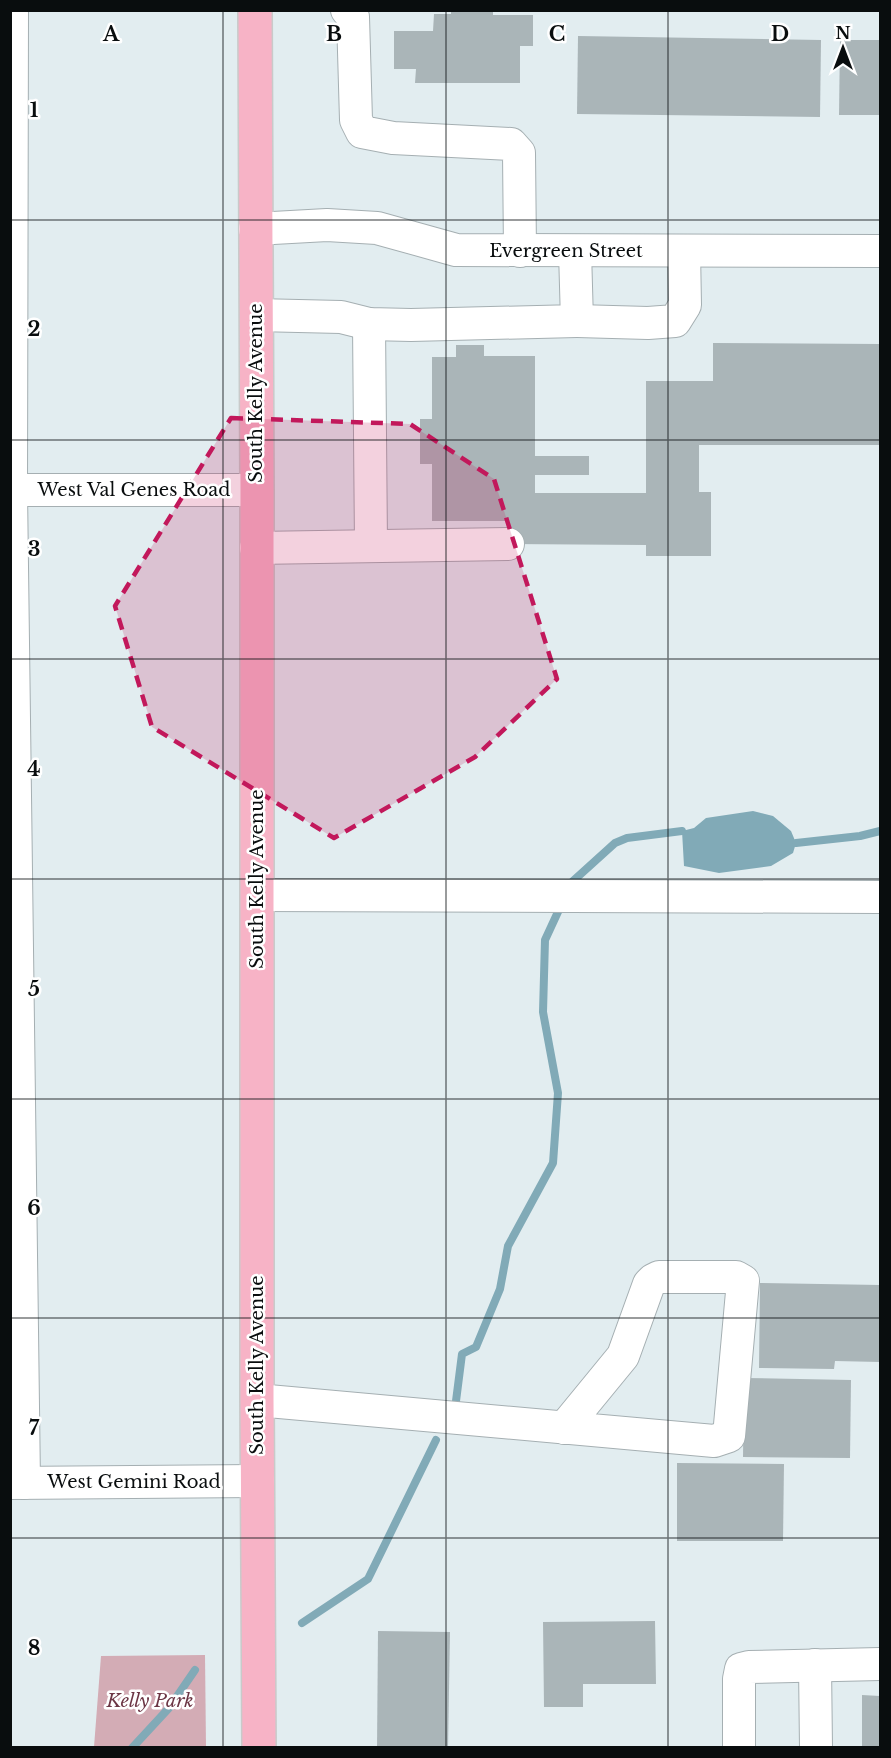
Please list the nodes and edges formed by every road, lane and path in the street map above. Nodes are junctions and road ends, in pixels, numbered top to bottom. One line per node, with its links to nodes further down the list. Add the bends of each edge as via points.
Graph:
1 (12, 10): 12 (street)
2 (255, 10): 4 (main road, South Kelly Avenue)
3 (347, 10): 5 (street, via 353,16 356,120 362,132 393,138 511,144 519,153)
4 (255, 229): 5 (street, Evergreen Street, via 327,225 377,228 456,250); 9 (main road, South Kelly Avenue)
5 (520, 251): 6 (street, Evergreen Street)
6 (575, 251): 7 (street, Evergreen Street); 10 (street)
7 (684, 251): 8 (street, Evergreen Street); 10 (street, via 685,305 675,321)
8 (880, 251)
9 (256, 315): 11 (street, via 341,317); 13 (main road, South Kelly Avenue)
10 (577, 321): 11 (street)
11 (369, 324): 15 (street)
12 (10, 490): 13 (street, West Val Genes Road); 22 (street)
13 (257, 490): 16 (main road, South Kelly Avenue)
14 (508, 544): 15 (street)
15 (371, 545): 16 (street)
16 (256, 548): 17 (main road, South Kelly Avenue)
17 (257, 895): 18 (street); 19 (main road, South Kelly Avenue)
18 (880, 897)
19 (257, 1400): 20 (street); 21 (main road, South Kelly Avenue)
20 (564, 1428): 20 (street, via 623,1356 653,1280 736,1277 743,1281 729,1436 714,1441)
21 (258, 1481): 22 (street, West Gemini Road); 25 (main road, South Kelly Avenue)
22 (17, 1483)
23 (880, 1664): 24 (street)
24 (815, 1665): 26 (street, via 741,1669); 27 (street)
25 (259, 1748)
26 (739, 1748)
27 (816, 1748)

